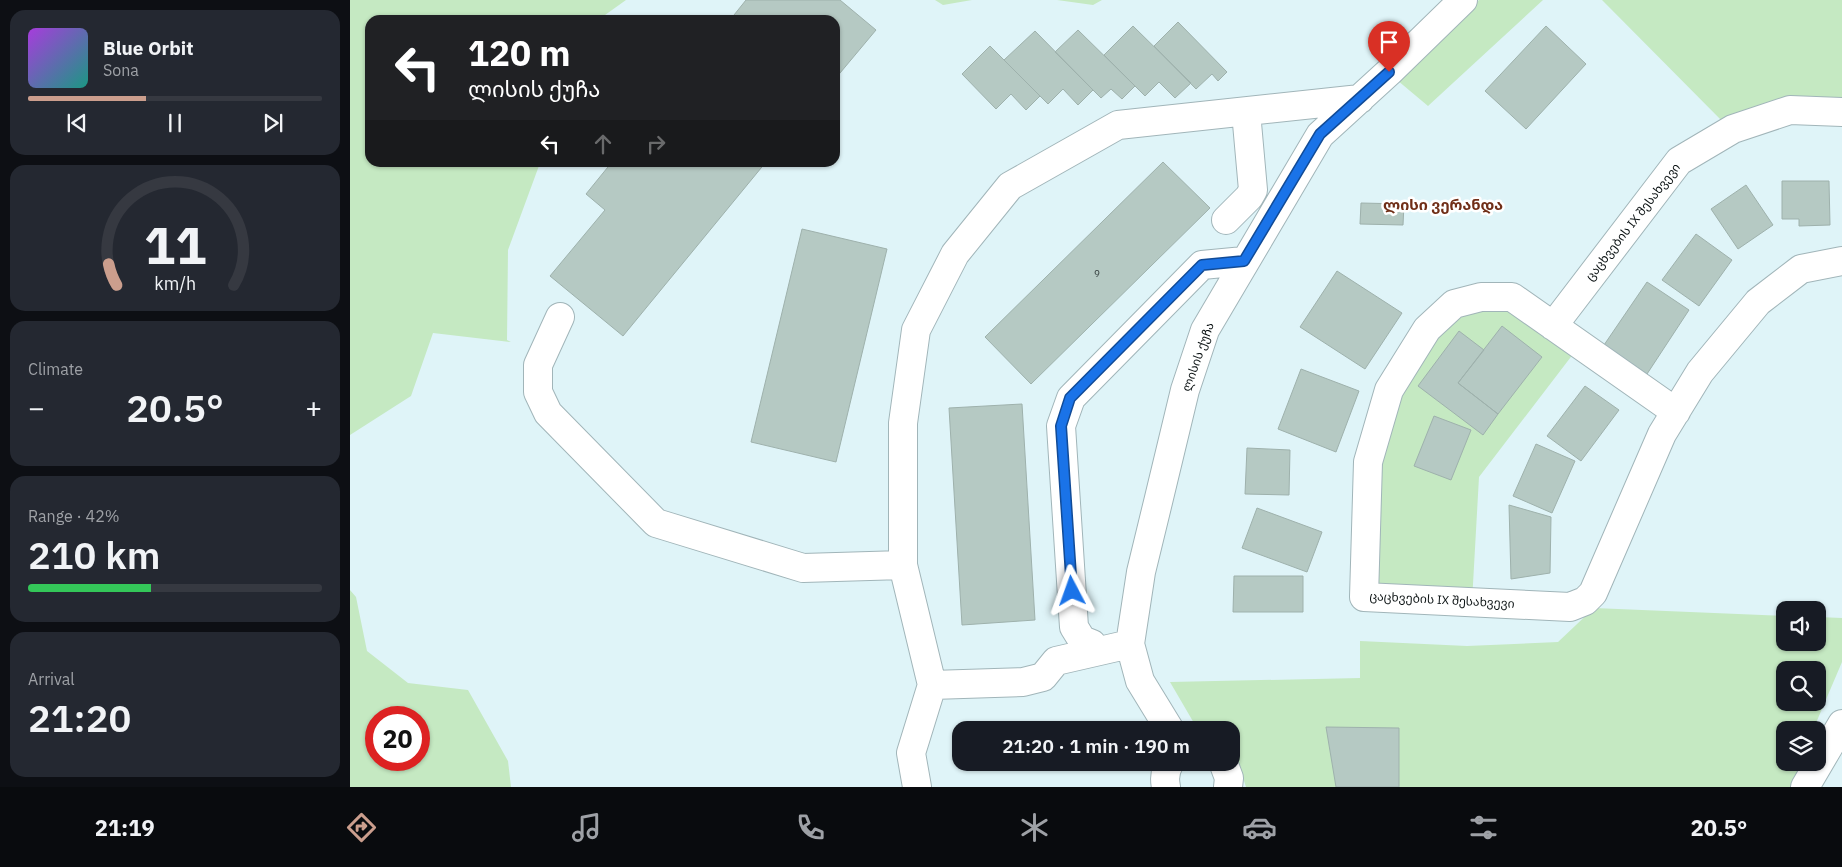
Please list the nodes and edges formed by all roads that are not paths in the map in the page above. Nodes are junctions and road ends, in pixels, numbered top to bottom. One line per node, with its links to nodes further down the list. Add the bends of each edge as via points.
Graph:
1 (1463, 0): 2 (street, ლისის ქუჩა)
2 (1360, 99): 3 (street); 6 (street, ლისის ქუჩა, via 1320,134)
3 (1246, 112): 5 (street, via 1253,190); 11 (street, via 1118,125 1010,186 955,254 916,330 903,423)
4 (1842, 112): 9 (street, ცაცხვების IX შესახვევი, via 1790,110 1733,129 1679,161)
5 (1226, 220)
6 (1244, 261): 12 (street, via 1202,265 1070,398 1061,426 1074,627 1082,640); 13 (street, ლისის ქუჩა, via 1205,330 1185,390 1142,572)
7 (1842, 261): 10 (street, ცაცხვების IX შესახვევი, via 1801,270 1758,302 1700,372)
8 (560, 316): 11 (street, via 538,365 538,392 548,413 656,523 803,568)
9 (1553, 326): 10 (street, ცაცხვების IX შესახვევი); 10 (street, ცაცხვების IX შესახვევი, via 1512,297 1481,297 1454,304 1427,328 1389,390 1368,462 1364,596 1570,607 1585,601 1593,593 1662,434)
10 (1676, 412)
11 (903, 565): 14 (street)
12 (1092, 644)
13 (1130, 644): 14 (street, via 1056,661 1043,677 1023,682); 15 (street, ლისის ქუჩა, via 1140,681)
14 (932, 685): 19 (street, via 911,753)
15 (1164, 721)
16 (1842, 724): 22 (street)
17 (1166, 771): 20 (street)
18 (1226, 771): 21 (street)
19 (917, 787)
20 (1166, 787)
21 (1228, 787)
22 (1804, 787)

